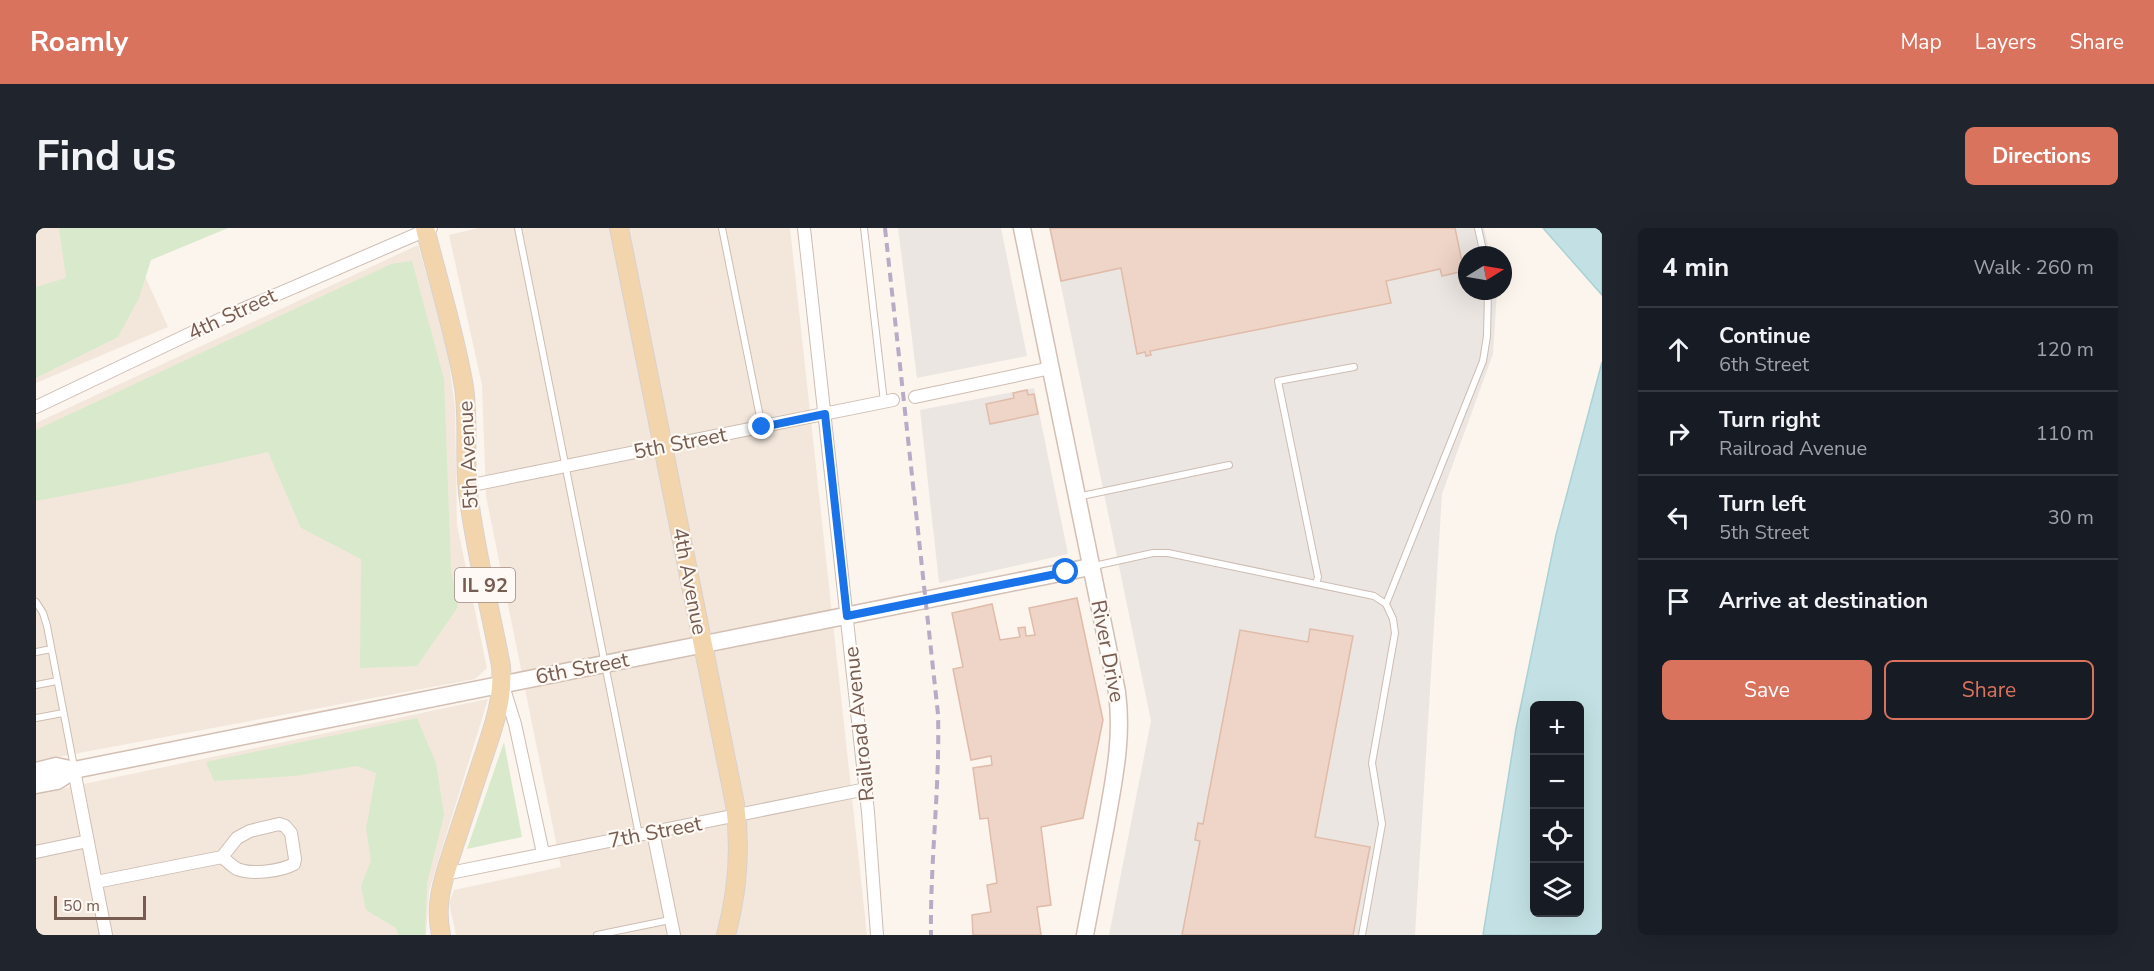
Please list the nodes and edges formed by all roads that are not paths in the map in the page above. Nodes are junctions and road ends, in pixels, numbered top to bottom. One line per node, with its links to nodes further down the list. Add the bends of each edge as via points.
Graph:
1 (518, 228): 20 (lane)
2 (619, 228): 18 (main road, 4th Avenue)
3 (722, 228): 17 (lane)
4 (804, 228): 16 (street, Railroad Avenue)
5 (864, 228): 14 (lane)
6 (1022, 228): 12 (street, River Drive)
7 (1478, 228): 9 (lane)
8 (427, 229): 15 (street, 4th Street, via 227,316); 21 (main road, 5th Avenue / IL 92, via 464,390)
9 (1482, 246)
10 (1488, 300): 26 (lane, via 1483,361)
11 (1354, 367): 24 (lane, via 1278,381 1318,577)
12 (1051, 368): 13 (street); 22 (street, River Drive)
13 (915, 397)
14 (889, 401): 16 (street, 5th Street)
15 (36, 407)
16 (825, 414): 17 (street, 5th Street); 27 (street, Railroad Avenue)
17 (762, 427): 18 (street, 5th Street)
18 (663, 447): 20 (street, 5th Street); 28 (main road, 4th Avenue)
19 (1229, 465): 22 (lane)
20 (566, 466): 21 (street, 5th Street); 31 (lane)
21 (468, 486): 34 (main road, 5th Avenue / IL 92)
22 (1077, 497): 23 (street, River Drive)
23 (1090, 567): 24 (lane, via 1168,553); 27 (street, 6th Street); 57 (street, River Drive, via 1120,719 1118,758)
24 (1316, 584): 26 (lane, via 1374,596)
25 (36, 602): 29 (lane, via 43,613)
26 (1386, 604): 58 (lane, via 1393,619 1394,645 1372,763 1382,824)
27 (847, 616): 28 (street, 6th Street); 40 (street, Railroad Avenue)
28 (703, 644): 31 (street, 6th Street); 41 (main road, 4th Avenue)
29 (51, 649): 30 (lane); 32 (lane)
30 (36, 652)
31 (604, 664): 34 (street, 6th Street); 43 (lane)
32 (57, 681): 33 (lane); 35 (lane)
33 (36, 685)
34 (503, 685): 37 (street, 6th Street); 46 (street, 5th Avenue); 48 (main road, 5th Avenue / IL 92, via 498,714)
35 (63, 713): 36 (lane); 37 (lane)
36 (36, 718)
37 (74, 770): 38 (street, via 56,766); 39 (street, via 57,781); 44 (street)
38 (36, 771)
39 (36, 785)
40 (866, 789): 41 (street, 7th Street); 56 (street, Railroad Avenue)
41 (736, 816): 42 (street, 7th Street); 55 (main road, 4th Avenue, via 738,874)
42 (653, 832): 43 (street, 7th Street); 50 (street)
43 (639, 834): 46 (street, 7th Street)
44 (88, 841): 45 (street); 49 (street)
45 (36, 852)
46 (543, 853): 48 (street, 7th Street)
47 (222, 857): 47 (street, via 237,868 256,871 288,867 296,859 291,833 279,824 237,838); 49 (street)
48 (445, 874): 52 (main road, 5th Avenue / IL 92, via 437,911)
49 (96, 882): 51 (street)
50 (671, 920): 53 (lane); 54 (street)
51 (106, 935)
52 (441, 935)
53 (597, 935)
54 (674, 935)
55 (726, 935)
56 (877, 935)
57 (1085, 935)
58 (1362, 935)

